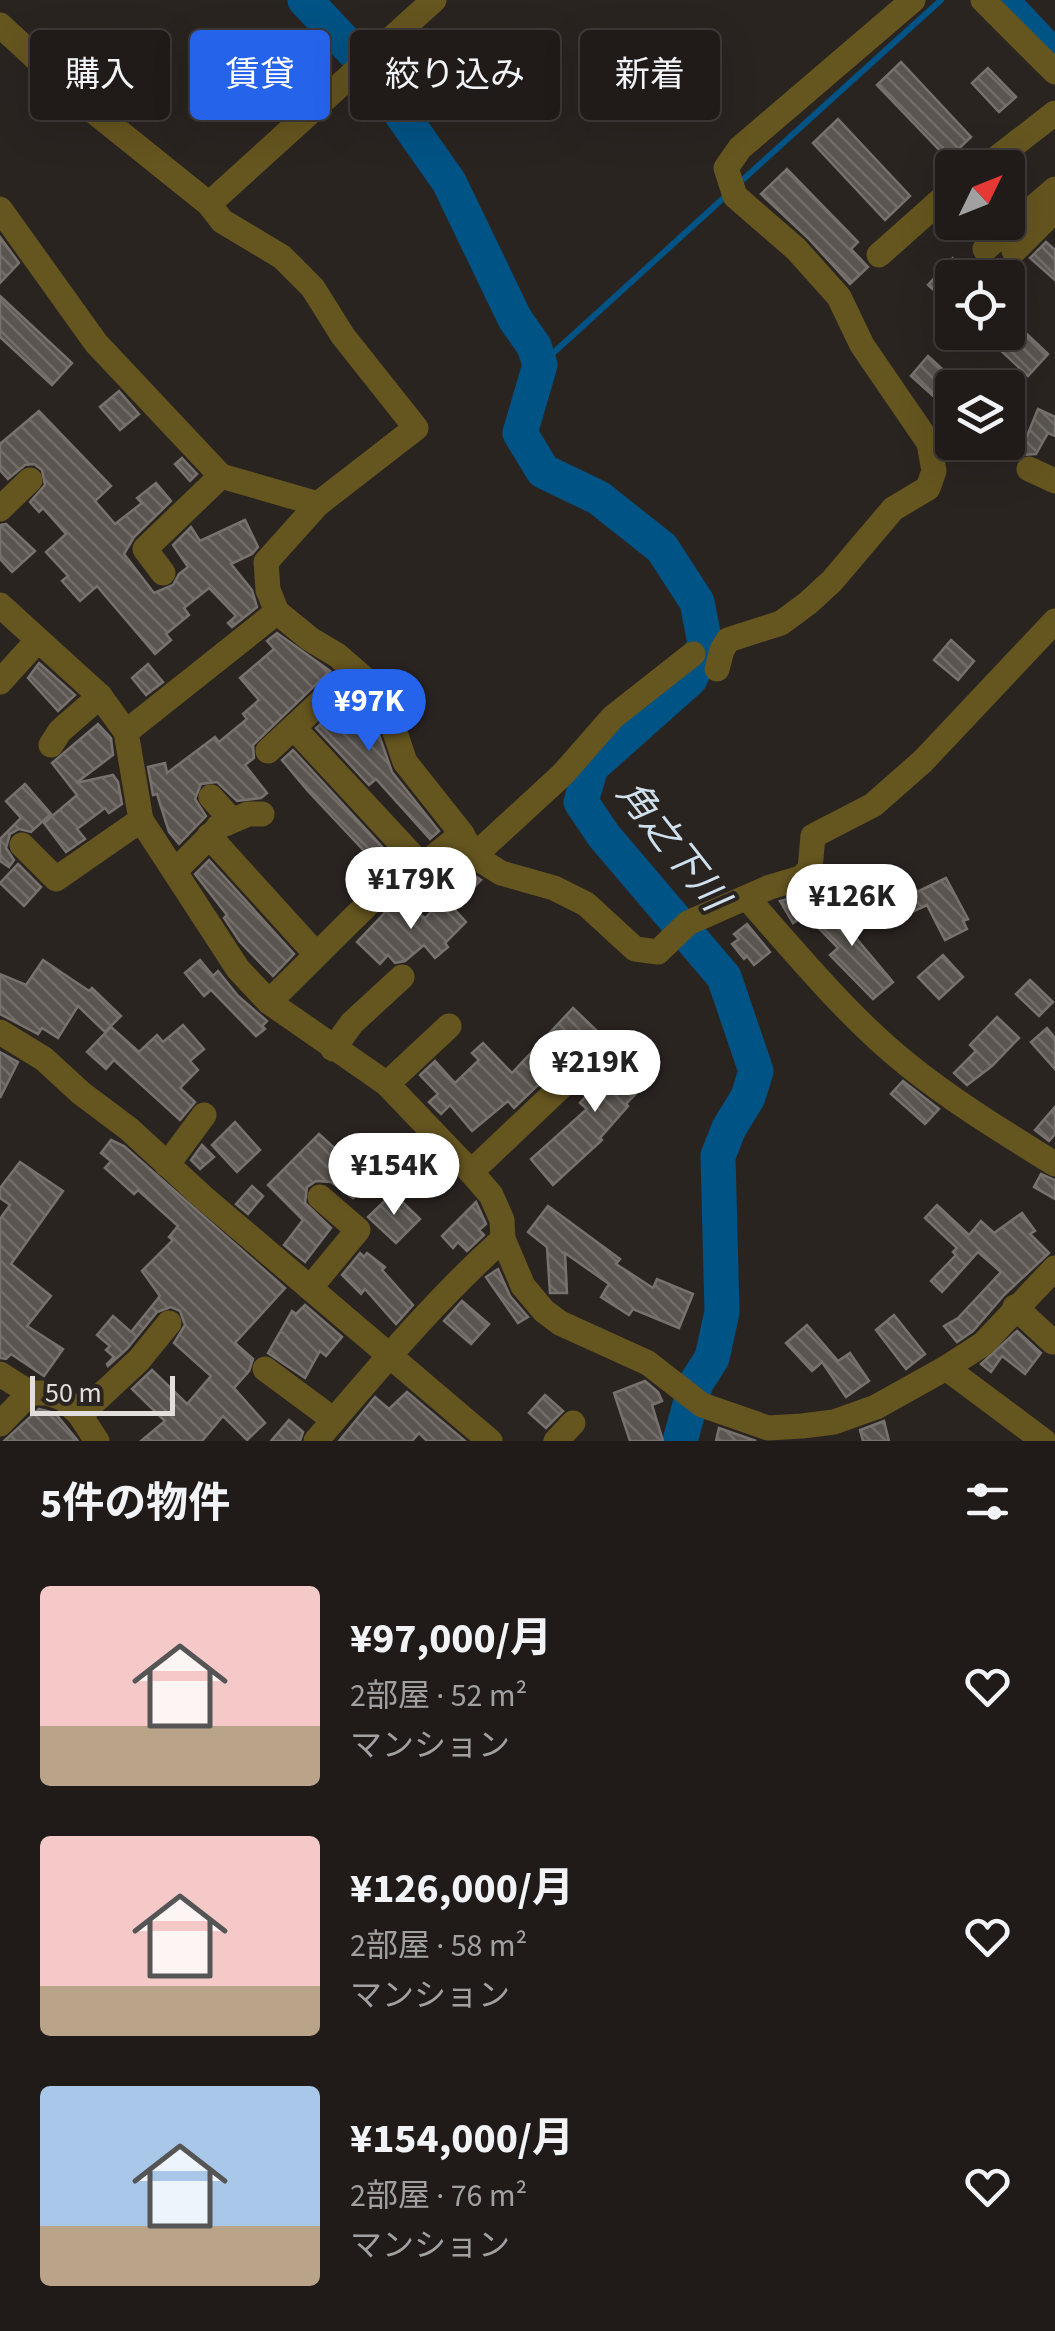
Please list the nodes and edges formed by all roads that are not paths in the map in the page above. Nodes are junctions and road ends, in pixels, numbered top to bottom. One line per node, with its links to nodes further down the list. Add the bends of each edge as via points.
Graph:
1 (434, 0): 9 (street)
2 (913, 0): 28 (street, via 740,148 726,168 732,188 838,297 862,345 929,442 934,471 928,488 894,510 808,603 781,624 728,640)
3 (982, 0): 5 (street)
4 (0, 25): 9 (street)
5 (1055, 72)
6 (1055, 113): 7 (street)
7 (1007, 150)
8 (1055, 189): 13 (street)
9 (208, 204): 20 (street, via 313,288 416,428)
10 (935, 205): 15 (street)
11 (0, 209): 17 (street, via 96,344)
12 (1055, 210): 14 (street)
13 (985, 250)
14 (1014, 252)
15 (879, 255)
16 (1029, 469): 19 (street)
17 (220, 476): 20 (street); 22 (street, via 145,549)
18 (30, 480): 21 (street)
19 (1055, 481)
20 (318, 504): 24 (street, via 266,562)
21 (0, 509)
22 (163, 573)
23 (0, 605): 26 (street)
24 (276, 612): 29 (street); 33 (street)
25 (1055, 622): 44 (street, via 873,806 813,836 810,869 801,878)
26 (38, 640): 30 (street); 31 (street)
27 (693, 654): 41 (street, via 613,718 563,774)
28 (718, 669)
29 (352, 672): 32 (street); 41 (street, via 382,694 405,762)
30 (0, 682)
31 (100, 696): 33 (street); 34 (street)
32 (294, 728): 35 (street); 42 (street)
33 (126, 732): 38 (street)
34 (51, 745)
35 (268, 751)
36 (211, 797): 39 (street, via 229,817)
37 (262, 814): 39 (street)
38 (142, 820): 40 (street, via 56,879); 43 (street)
39 (214, 832): 43 (street); 45 (street)
40 (22, 845)
41 (468, 845): 42 (street); 44 (street, via 501,873 586,904 635,948 658,952 681,930)
42 (422, 866): 45 (street, via 384,888)
43 (174, 871): 47 (street, via 238,968)
44 (746, 898): 54 (street, via 905,1063)
45 (316, 954): 47 (street)
46 (402, 977): 51 (street)
47 (269, 1002): 51 (street)
48 (448, 1026): 52 (street)
49 (0, 1032): 55 (street, via 44,1059)
50 (606, 1044): 56 (street)
51 (333, 1049): 52 (street)
52 (387, 1084): 56 (street)
53 (204, 1115): 55 (street)
54 (1055, 1164)
55 (167, 1165): 60 (street)
56 (471, 1172): 58 (street, via 491,1194)
57 (320, 1197): 60 (street, via 358,1230)
58 (503, 1239): 64 (street, via 419,1320); 72 (street, via 523,1286 544,1312 648,1363 693,1398 768,1428)
59 (1055, 1268): 61 (street)
60 (310, 1288): 64 (street)
61 (1015, 1307): 63 (street); 65 (street, via 982,1344)
62 (169, 1323): 69 (street)
63 (1053, 1342)
64 (393, 1356): 70 (street); 75 (street)
65 (946, 1368): 72 (street); 76 (street)
66 (265, 1369): 70 (street)
67 (0, 1374): 68 (street)
68 (30, 1393): 69 (street, via 64,1399); 71 (street)
69 (80, 1415): 73 (street)
70 (334, 1420): 74 (street)
71 (0, 1424)
72 (836, 1431)
73 (97, 1441)
74 (316, 1441)
75 (490, 1441)
76 (1044, 1441)

